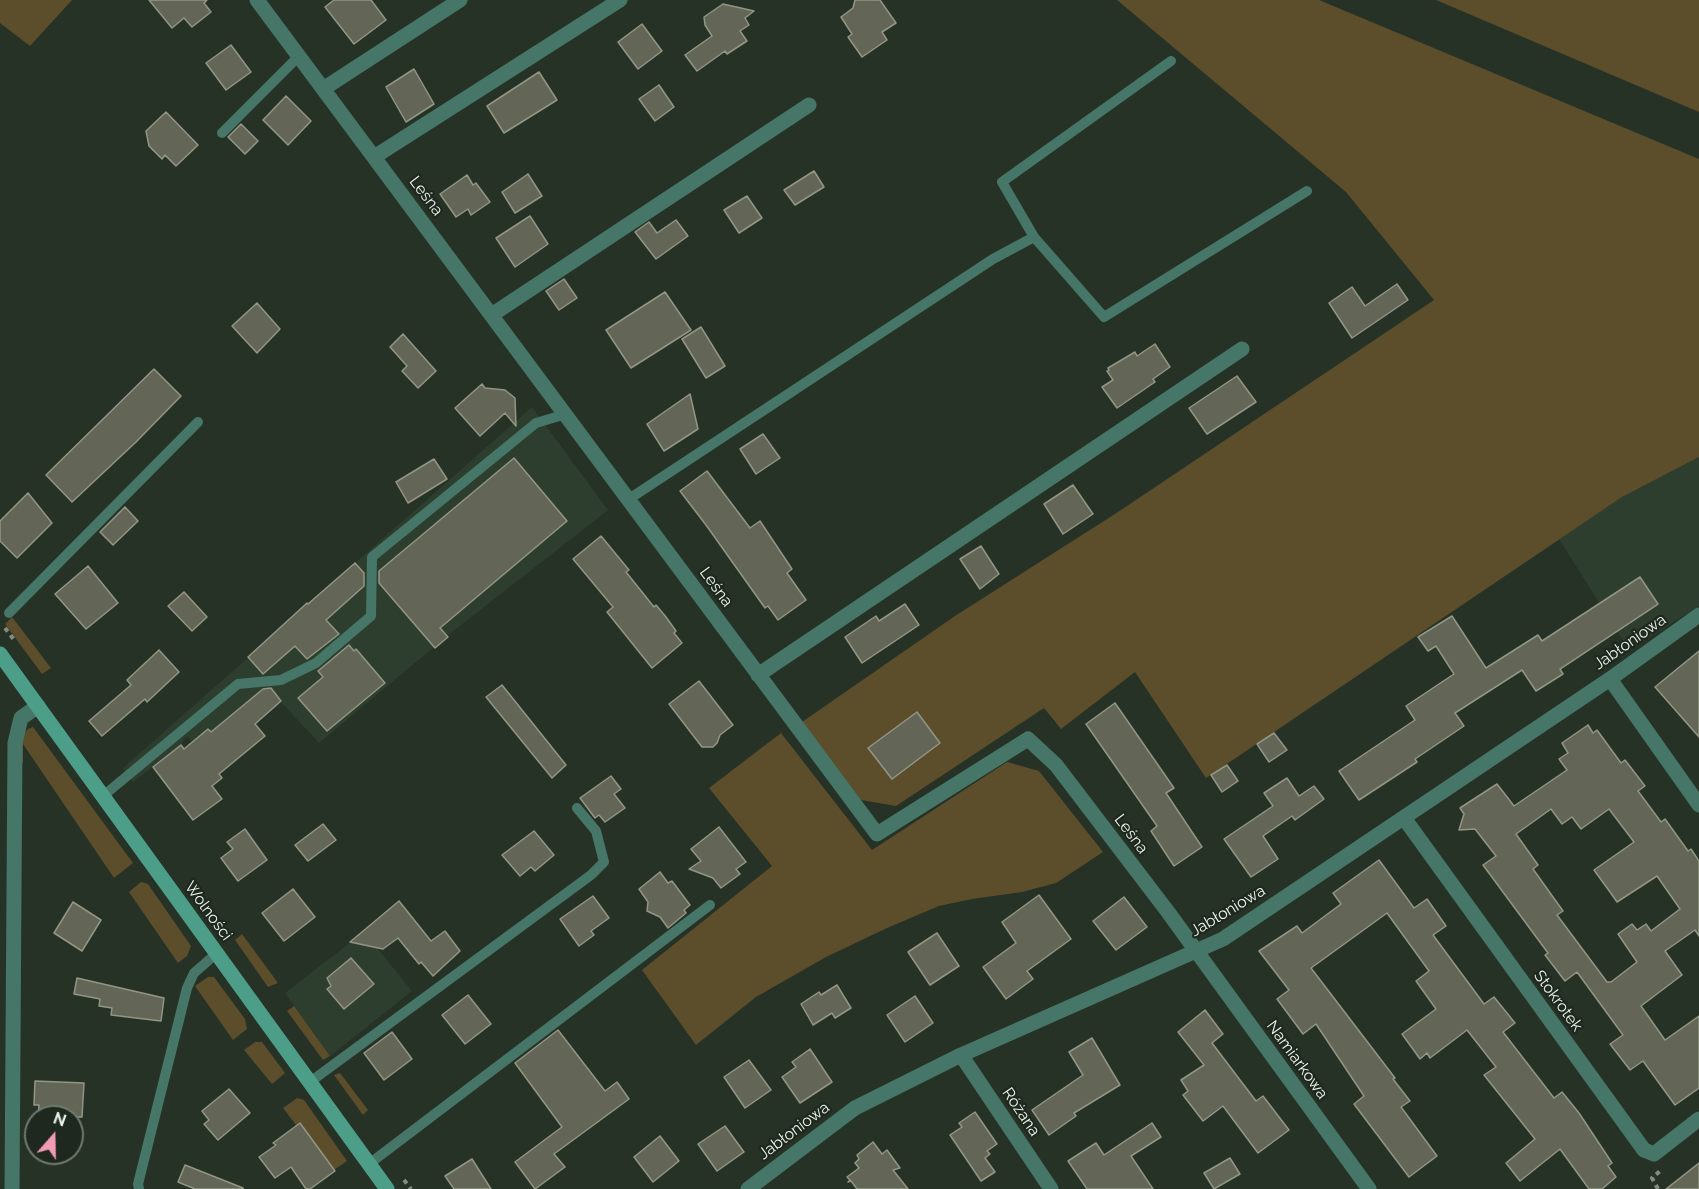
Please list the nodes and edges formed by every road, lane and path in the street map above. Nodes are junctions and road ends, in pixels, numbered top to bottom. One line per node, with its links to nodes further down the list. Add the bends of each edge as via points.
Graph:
1 (257, 0): 4 (street, Leśna)
2 (460, 0): 6 (street)
3 (620, 0): 9 (street)
4 (299, 56): 6 (street, Leśna); 8 (lane)
5 (1171, 61): 11 (lane, via 1002,182)
6 (323, 89): 9 (street, Leśna)
7 (809, 105): 12 (street)
8 (222, 133)
9 (374, 157): 12 (street, Leśna)
10 (1307, 191): 11 (lane, via 1104,317)
11 (1034, 237): 16 (lane, via 993,259)
12 (493, 314): 14 (street, Leśna)
13 (1242, 350): 20 (street)
14 (566, 414): 16 (street, Leśna); 23 (lane, via 536,423 372,557 371,616 316,663 281,680 238,684)
15 (198, 422): 17 (lane)
16 (629, 499): 20 (street, Leśna, via 718,631)
17 (9, 613)
18 (1699, 615): 21 (street, Jabłoniowa)
19 (0, 654): 22 (street, Wolności)
20 (758, 675): 28 (street, Leśna, via 877,834 1028,739 1056,765)
21 (1610, 679): 24 (street); 26 (street, Jabłoniowa)
22 (38, 706): 23 (street, Wolności); 34 (street, via 21,718 15,743)
23 (103, 796): 29 (street, Wolności)
24 (1699, 805)
25 (578, 808): 31 (lane, via 596,831 604,862)
26 (1404, 818): 28 (street, Jabłoniowa, via 1223,939); 32 (street, Stokrotek, via 1644,1150 1654,1154)
27 (710, 905): 33 (lane)
28 (1196, 952): 30 (street, Jabłoniowa); 39 (street, Namiarkowa)
29 (216, 953): 31 (street, Wolności); 35 (lane, via 194,973 187,988)
30 (962, 1055): 37 (street, Jabłoniowa, via 855,1108); 38 (street, Różana)
31 (310, 1082): 33 (street, Wolności)
32 (1699, 1119)
33 (369, 1164): 36 (street, Wolności)
34 (12, 1189)
35 (139, 1189)
36 (387, 1189)
37 (748, 1189)
38 (1051, 1189)
39 (1369, 1189)

